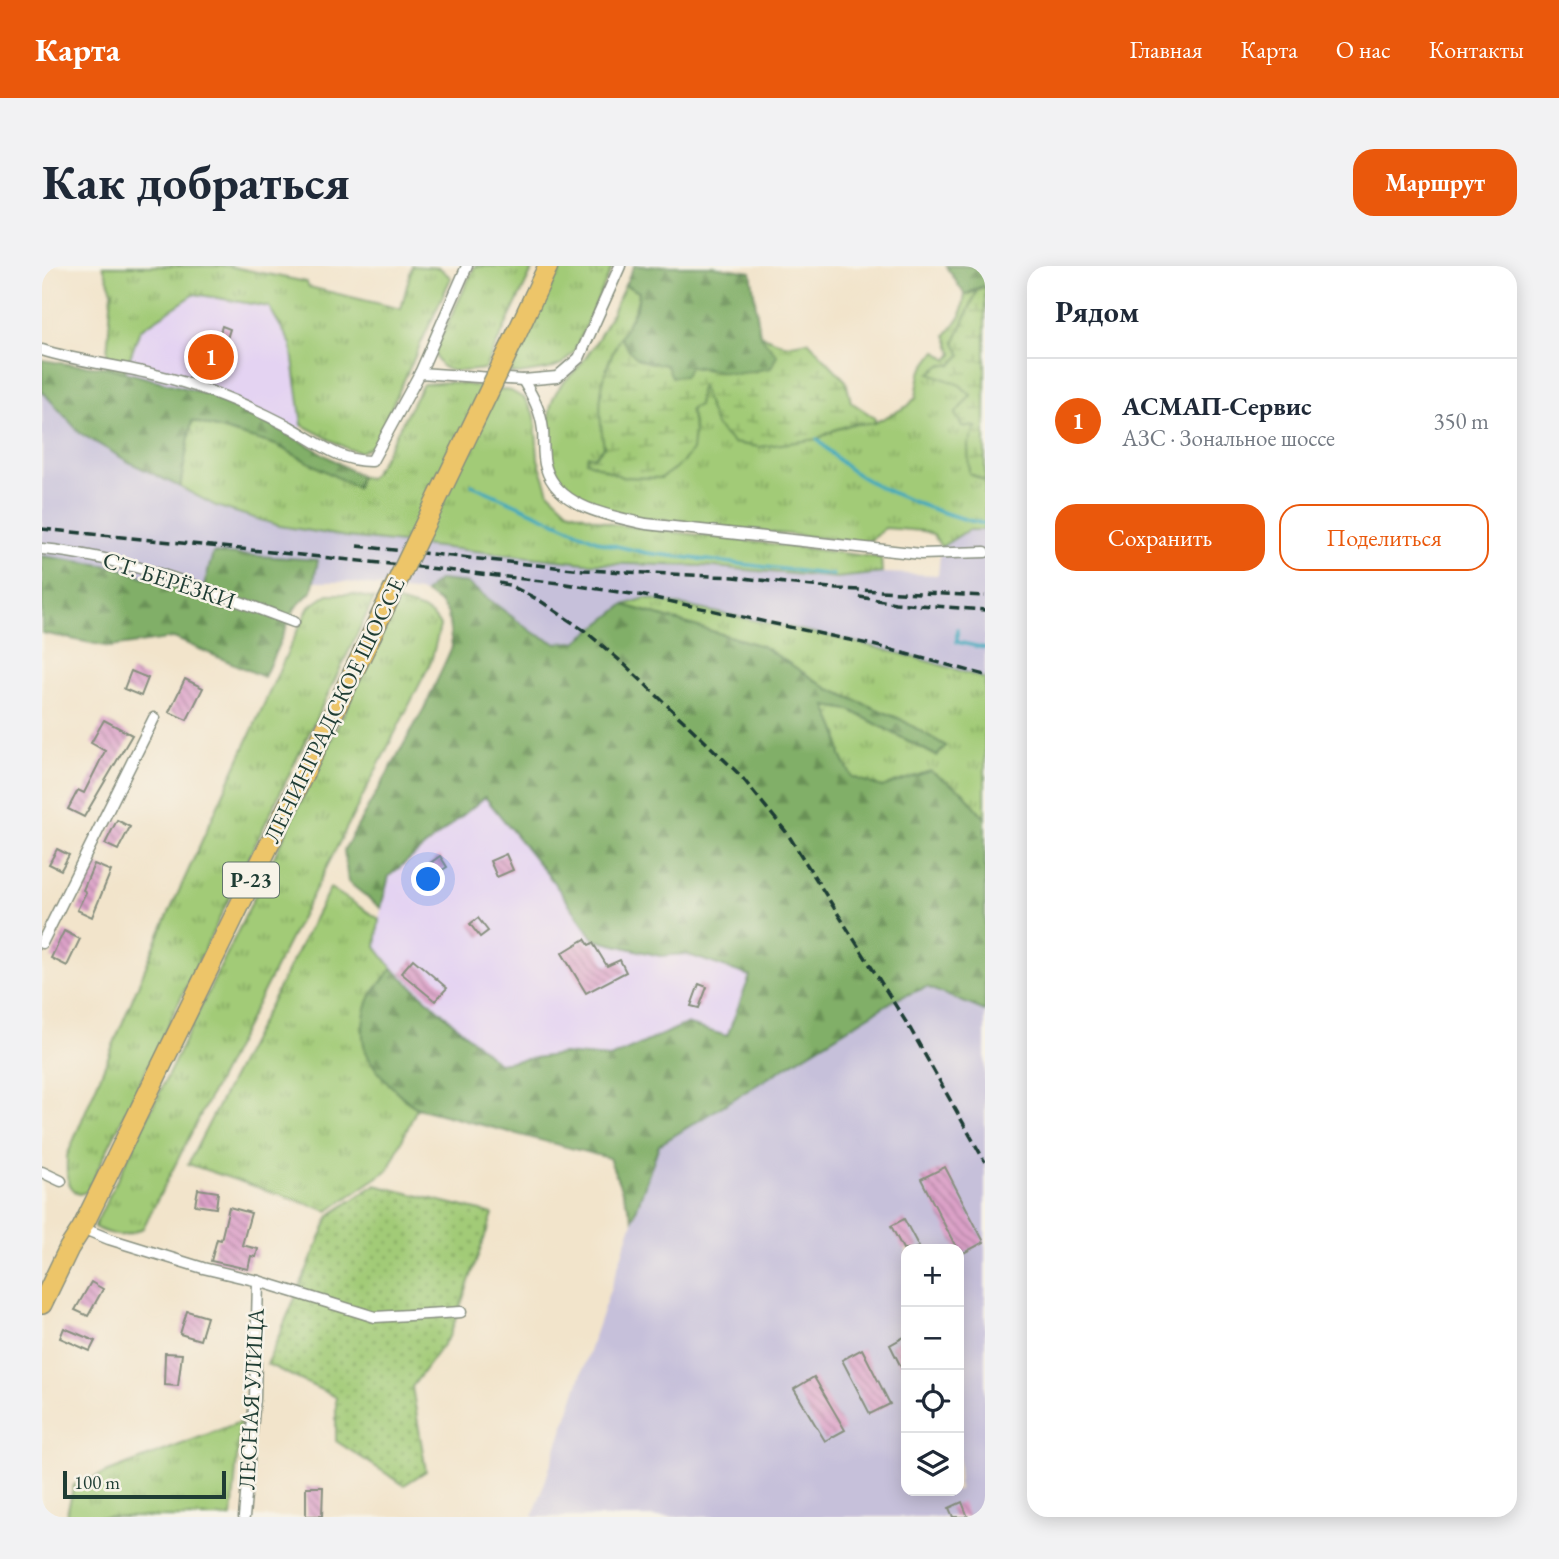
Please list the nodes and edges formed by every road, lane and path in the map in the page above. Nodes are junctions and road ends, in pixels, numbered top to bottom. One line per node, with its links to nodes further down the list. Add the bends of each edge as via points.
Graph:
1 (467, 266): 5 (street)
2 (548, 266): 14 (highway, ЛЕНИНГРАДСКОЕ ШОССЕ / Р-23, bridge)
3 (620, 266): 6 (street, via 579,358 557,377)
4 (42, 351): 5 (street, via 213,391 357,462 372,461)
5 (419, 373): 6 (street)
6 (523, 380): 8 (street, via 538,406 546,468 567,497 585,507 674,527 921,554)
7 (42, 549): 9 (street, СТ. БЕРЁЗКИ, via 119,561)
8 (985, 552)
9 (293, 622)
10 (154, 718): 11 (street)
11 (42, 943)
12 (42, 1172): 13 (street)
13 (61, 1181)
14 (82, 1228): 15 (street); 16 (highway, ЛЕНИНГРАДСКОЕ ШОССЕ / Р-23)
15 (258, 1281): 17 (street, via 375,1317); 18 (street, ЛЕСНАЯ УЛИЦА, via 255,1398)
16 (42, 1304)
17 (461, 1312)
18 (244, 1517)

